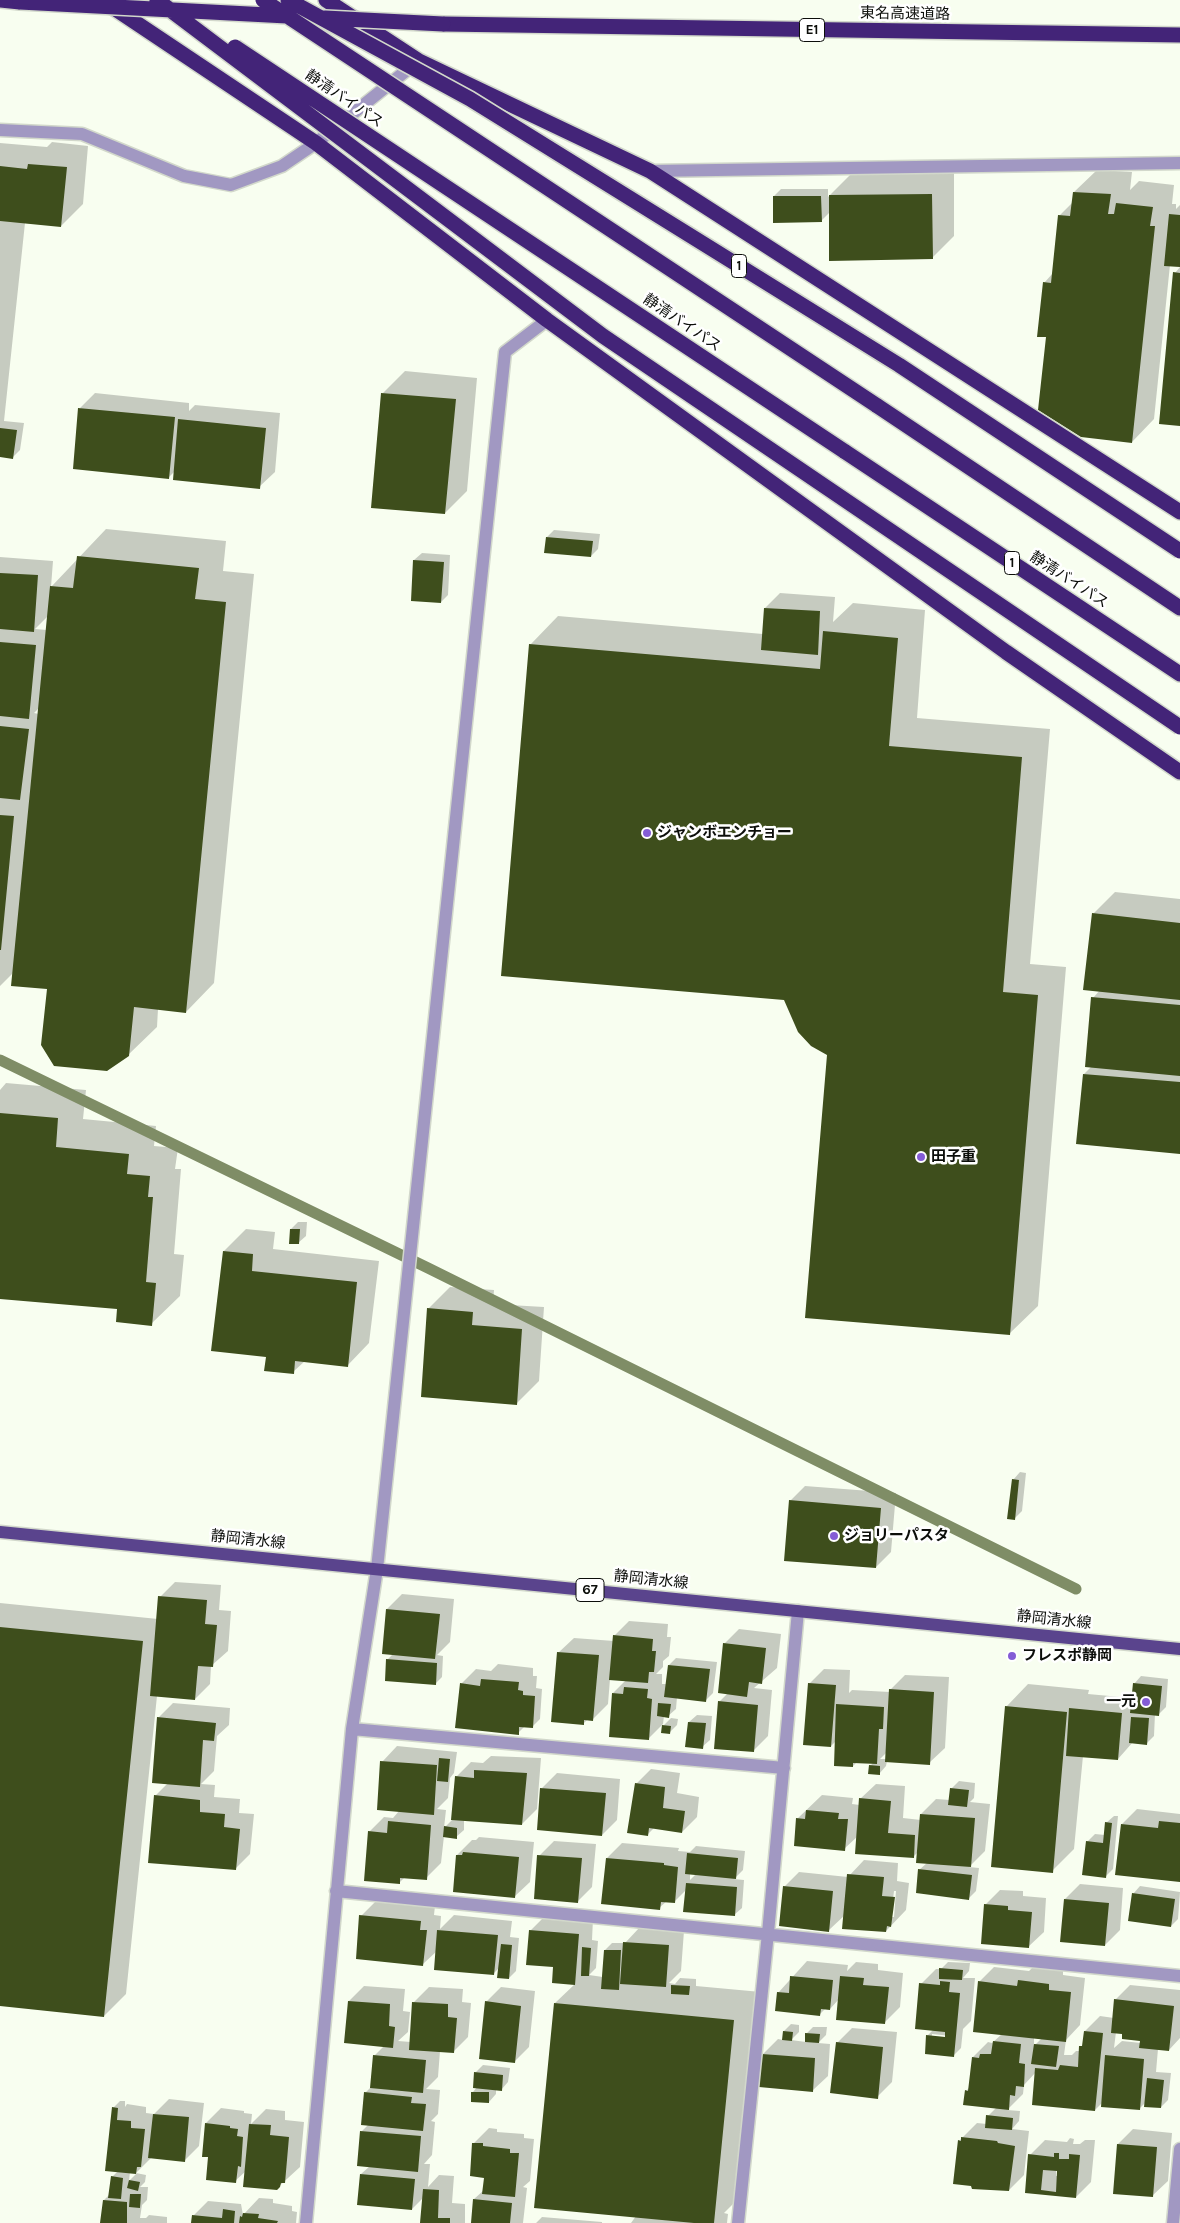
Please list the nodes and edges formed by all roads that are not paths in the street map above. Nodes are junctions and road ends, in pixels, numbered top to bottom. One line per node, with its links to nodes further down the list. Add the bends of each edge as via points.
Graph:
1 (0, 0): 8 (highway, 東名高速道路 / E1, bridge, via 443,24)
2 (103, 0): 11 (highway)
3 (157, 0): 19 (highway, bridge, via 603,336)
4 (164, 0): 18 (highway, 静清バイパス / 1, bridge)
5 (263, 0): 17 (highway, bridge)
6 (288, 0): 16 (highway, 1, bridge, via 470,99 899,365)
7 (326, 0): 9 (highway, 1)
8 (1180, 34)
9 (419, 61): 11 (street); 13 (highway, 1)
10 (0, 130): 11 (street, via 82,134 184,176 230,185 282,166)
11 (316, 143): 14 (highway)
12 (1180, 163): 13 (street)
13 (650, 171): 15 (highway, 1)
14 (547, 320): 20 (highway, via 1006,652); 22 (street, via 505,352)
15 (1180, 512)
16 (1180, 551)
17 (1180, 608)
18 (1180, 674)
19 (1180, 727)
20 (1180, 772)
21 (0, 1532): 22 (main road, 静岡清水線 / 67)
22 (377, 1569): 23 (main road, 静岡清水線 / 67); 25 (street)
23 (798, 1610): 24 (main road, 静岡清水線 / 67); 26 (street)
24 (1180, 1649)
25 (352, 1729): 26 (street); 27 (street)
26 (784, 1768): 28 (street)
27 (336, 1891): 28 (street); 31 (street)
28 (768, 1933): 29 (street); 32 (street)
29 (1180, 1976)
30 (1180, 2149): 33 (street)
31 (306, 2223)
32 (738, 2223)
33 (1173, 2223)

